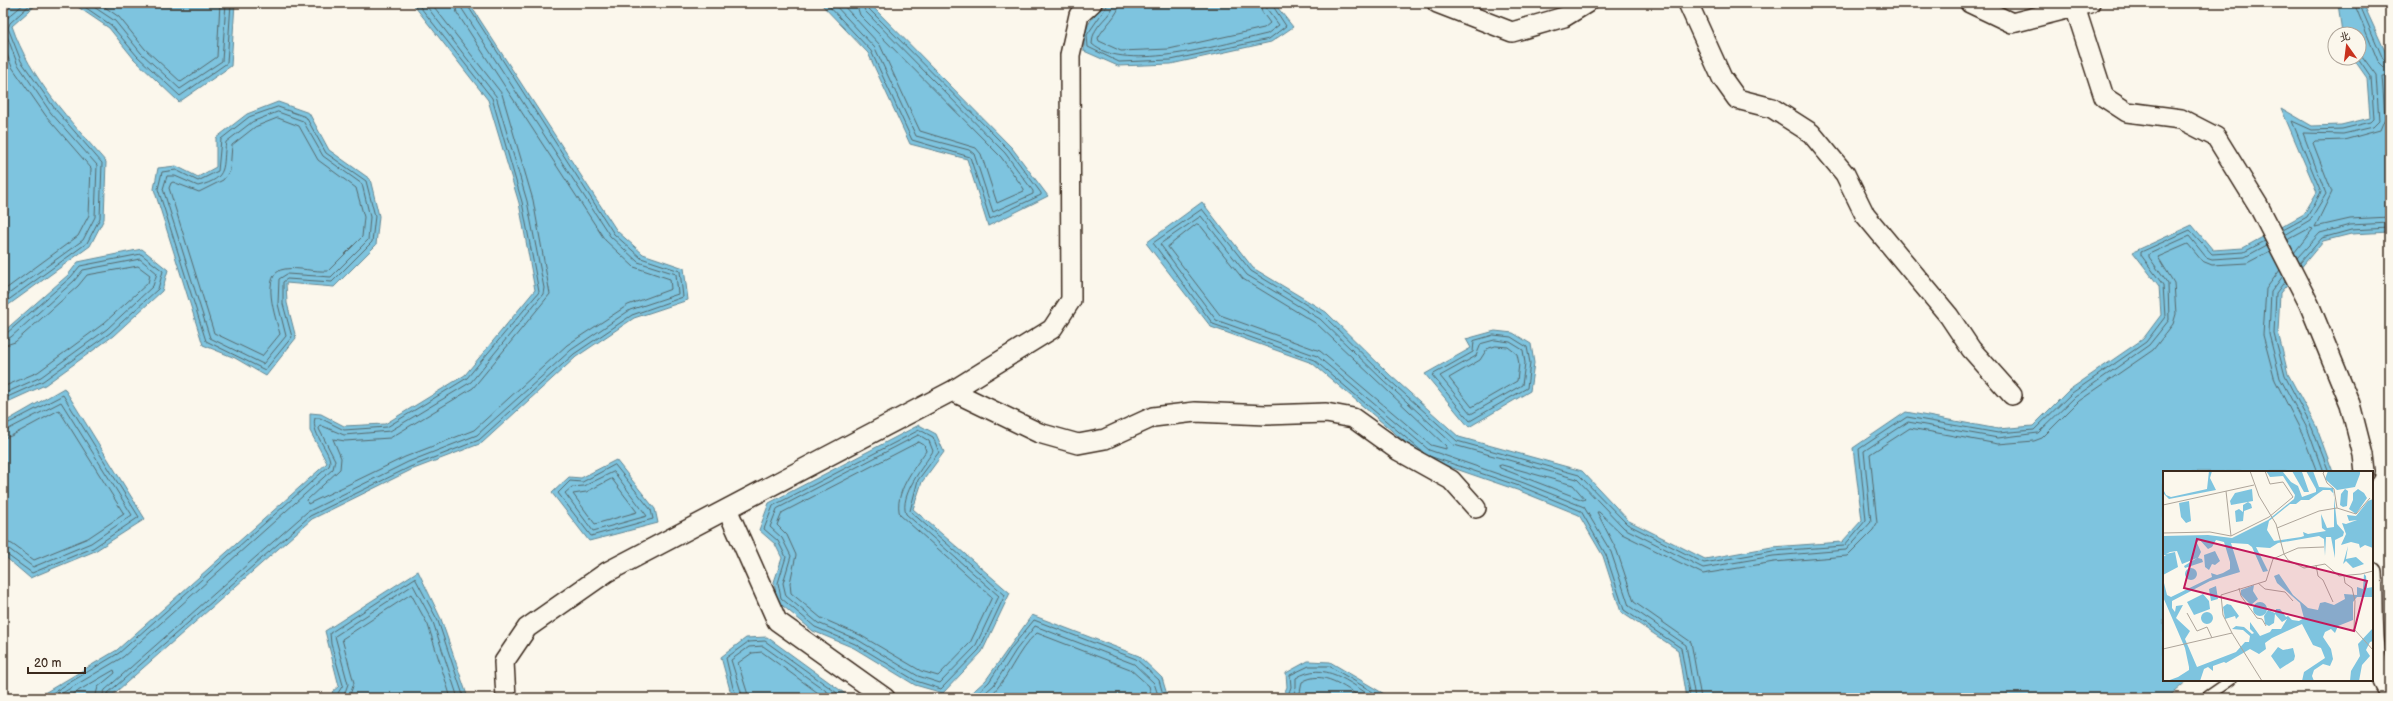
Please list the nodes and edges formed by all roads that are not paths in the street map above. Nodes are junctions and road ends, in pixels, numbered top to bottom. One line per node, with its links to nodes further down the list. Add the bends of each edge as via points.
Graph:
1 (1092, 3): 7 (street, via 1079,15 1070,55 1071,300 1052,329)
2 (1437, 3): 3 (street, via 1512,32 1564,17)
3 (1587, 3)
4 (1688, 3): 8 (street, via 1722,78 1737,99 1772,108 1811,133 1845,174 1865,215 1949,316 1971,349)
5 (1970, 3): 6 (street, via 2012,23)
6 (2083, 5): 9 (street, via 2104,97 2127,112 2181,119 2216,137 2258,205 2309,304 2350,404)
7 (952, 391): 10 (street, via 1039,433 1078,444 1106,439 1153,417 1195,412 1266,415 1326,413 1353,418 1399,451 1451,480); 11 (street)
8 (2012, 395)
9 (2365, 471)
10 (1476, 508)
11 (727, 509): 15 (street, via 607,572 527,628 504,662); 16 (street, via 777,621)
12 (2373, 654): 14 (street, via 2383,684)
13 (2230, 681): 17 (lane)
14 (2390, 693)
15 (506, 698)
16 (885, 698)
17 (2205, 698)

